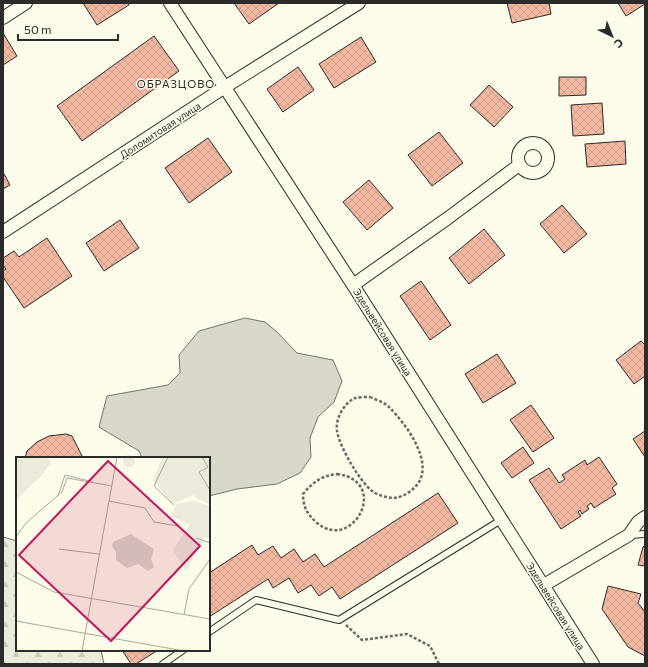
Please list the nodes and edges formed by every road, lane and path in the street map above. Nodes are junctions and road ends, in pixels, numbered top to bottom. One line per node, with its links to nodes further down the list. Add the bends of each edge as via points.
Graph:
1 (26, 3): 4 (street)
2 (170, 3): 5 (street, Эдельвейсовая улица)
3 (359, 3): 5 (street, Доломитовая улица)
4 (3, 18)
5 (225, 87): 7 (street, Доломитовая улица); 8 (street, Эдельвейсовая улица)
6 (519, 165): 8 (street)
7 (3, 232)
8 (353, 284): 12 (street, Эдельвейсовая улица)
9 (410, 434): 9 (path, via 402,421 387,406 370,397 354,398 342,409 336,430 349,461 372,490 381,496 393,498 410,492 417,485 422,473 422,461)
10 (361, 488): 10 (path, via 346,475 324,476 312,482 303,494 303,505 309,516 319,524 340,529 351,525 360,516 364,506)
11 (645, 517): 14 (street)
12 (501, 520): 15 (street, Эдельвейсовая улица); 16 (lane)
13 (645, 534): 14 (lane)
14 (629, 535): 15 (street)
15 (544, 586): 21 (street, Эдельвейсовая улица)
16 (339, 620): 17 (lane, via 256,600); 20 (path, via 362,640 407,634 430,646)
17 (210, 631)
18 (182, 651): 19 (lane)
19 (163, 664)
20 (439, 664)
21 (592, 664)

